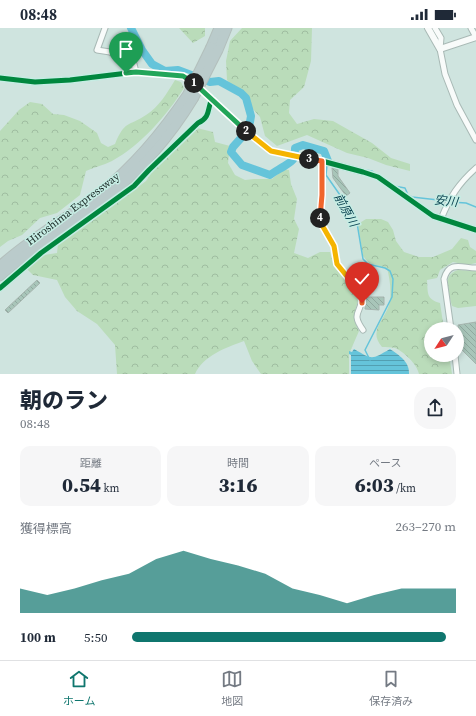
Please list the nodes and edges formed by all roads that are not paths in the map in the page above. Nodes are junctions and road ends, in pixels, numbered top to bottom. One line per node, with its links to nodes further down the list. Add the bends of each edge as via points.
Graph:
1 (105, 28): 10 (street, via 97,50 110,52 134,64)
2 (219, 28): 8 (highway, Hiroshima Expressway)
3 (227, 28): 8 (highway, Hiroshima Expressway)
4 (428, 28): 9 (street)
5 (435, 28): 9 (street, via 441,38)
6 (471, 28): 7 (street)
7 (476, 37): 9 (street)
8 (215, 49): 12 (highway, Hiroshima Expressway, bridge)
9 (440, 50): 14 (street, via 445,74 457,105)
10 (136, 72): 11 (street, via 35,82); 13 (street, via 189,78)
11 (0, 78)
12 (190, 97): 19 (highway, Hiroshima Expressway, via 144,152 123,172); 21 (highway, Hiroshima Expressway, via 166,139 129,178)
13 (212, 98): 15 (street, via 271,151); 22 (street, via 209,114 204,120 134,186 41,254)
14 (476, 140)
15 (322, 161): 17 (street, via 378,177); 24 (street, via 320,219 334,246 337,264 362,297 356,317)
16 (476, 168): 17 (street, via 464,179 448,202)
17 (441, 219): 18 (street)
18 (476, 230)
19 (0, 266)
20 (476, 268): 23 (street, via 456,265 445,274)
21 (0, 276)
22 (0, 288)
23 (450, 322)
24 (363, 330)
25 (456, 362): 26 (street)
26 (458, 374)

